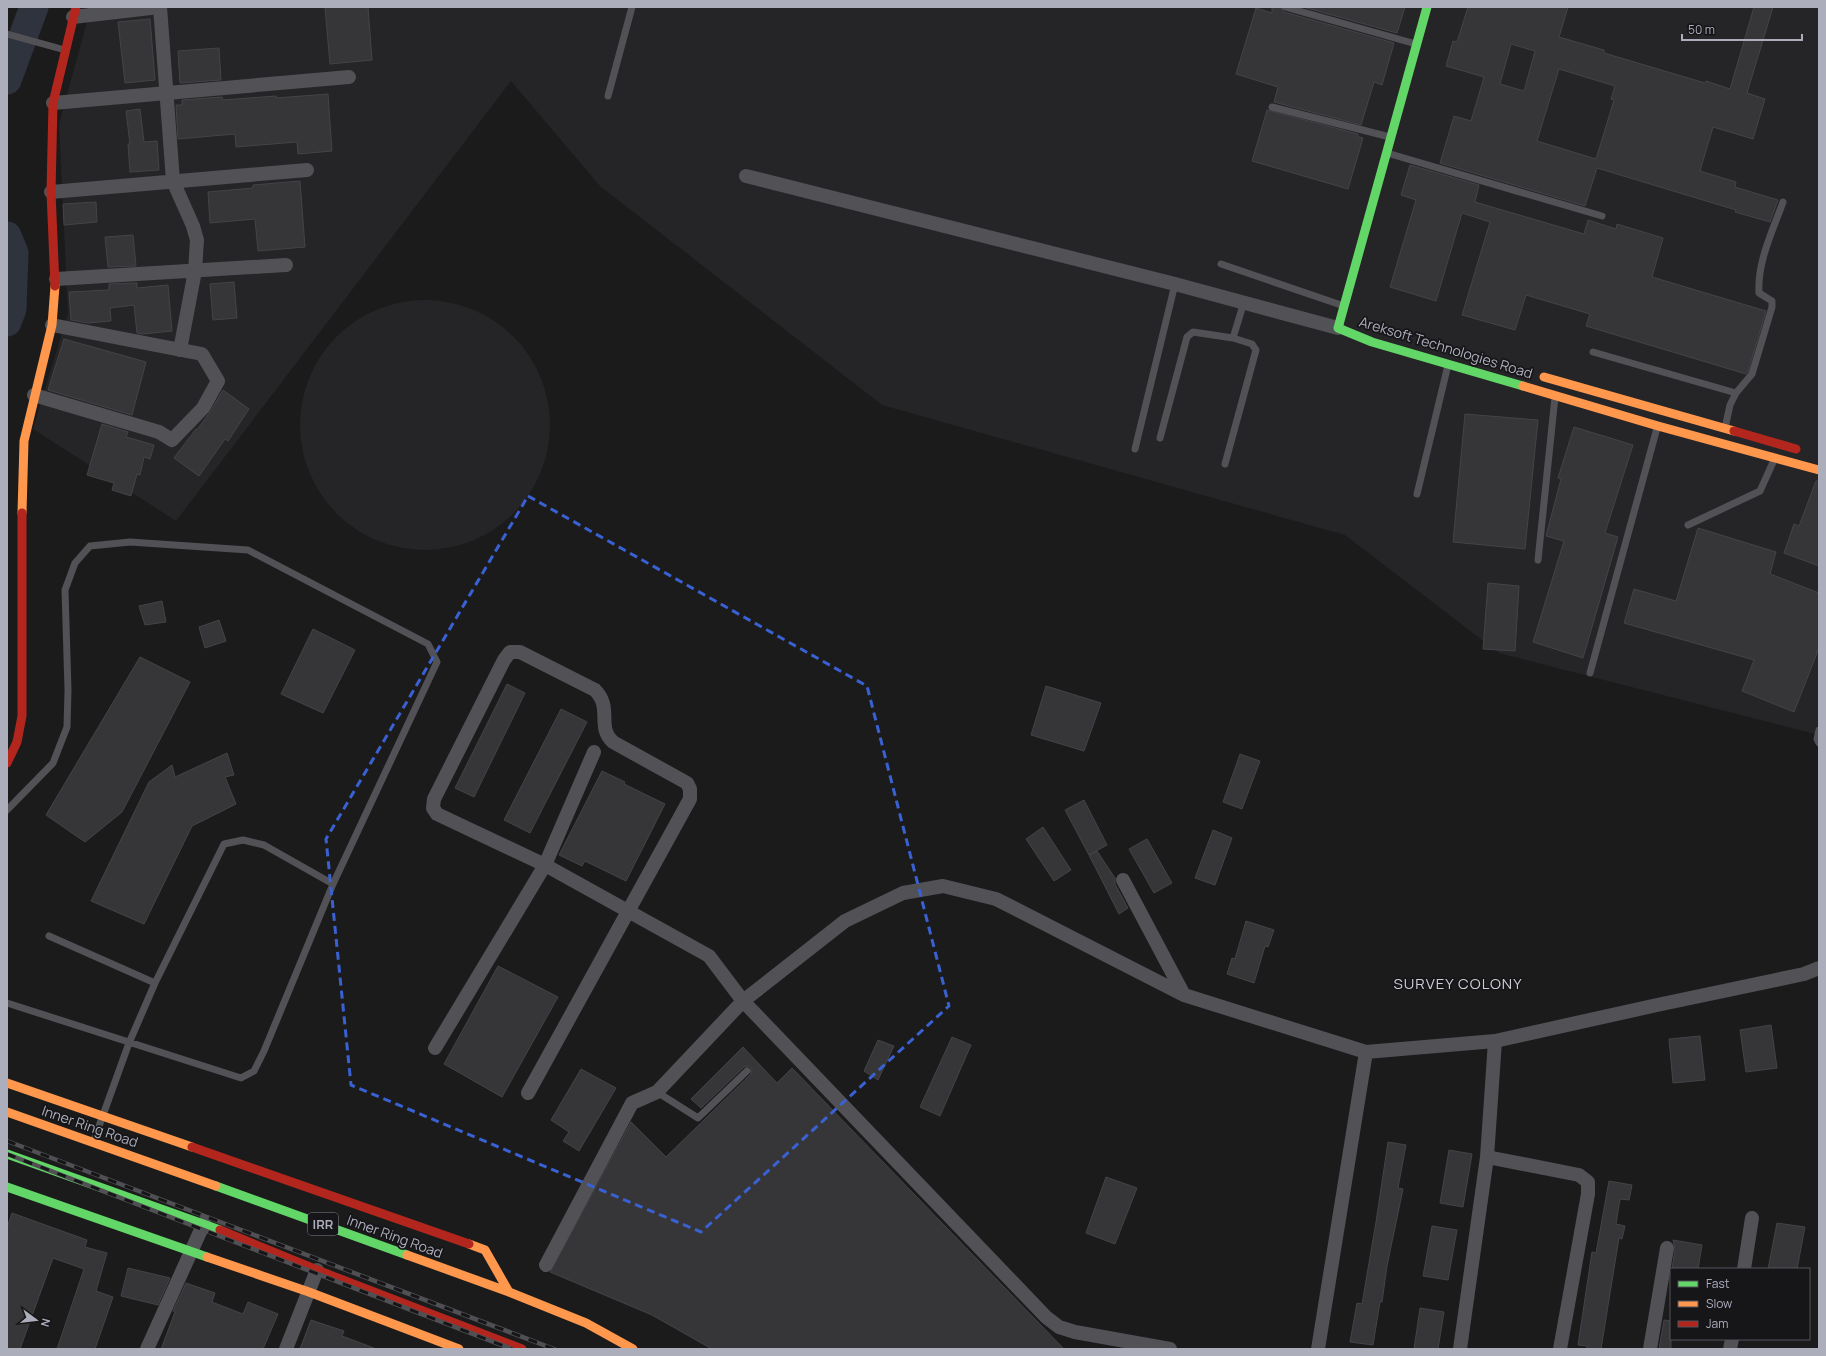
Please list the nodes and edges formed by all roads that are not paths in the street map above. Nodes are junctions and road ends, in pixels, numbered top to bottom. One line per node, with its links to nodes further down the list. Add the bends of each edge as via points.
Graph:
1 (159, 7): 5 (street); 10 (street)
2 (632, 7): 11 (lane)
3 (1285, 7): 7 (lane)
4 (1427, 7): 7 (main road)
5 (74, 12): 8 (main road)
6 (7, 34): 8 (lane)
7 (1416, 44): 14 (main road)
8 (65, 50): 12 (main road)
9 (350, 77): 10 (street)
10 (166, 93): 12 (street); 18 (street)
11 (608, 96)
12 (53, 103): 19 (main road)
13 (1272, 107): 14 (lane)
14 (1390, 137): 15 (main road)
15 (1386, 153): 21 (lane); 28 (main road)
16 (307, 170): 18 (street)
17 (746, 176): 26 (street)
18 (173, 181): 19 (street); 24 (street, via 197,240)
19 (51, 192): 25 (main road)
20 (1783, 202): 38 (lane, via 1758,282 1759,293 1772,301 1772,307 1752,374)
21 (1602, 216)
22 (1221, 264): 28 (lane)
23 (286, 265): 24 (street)
24 (195, 271): 25 (street); 33 (street)
25 (56, 279): 29 (main road)
26 (1175, 284): 27 (street); 46 (lane)
27 (1244, 302): 30 (street); 32 (lane)
28 (1344, 306): 30 (main road)
29 (52, 325): 33 (street); 39 (main road)
30 (1338, 328): 31 (main road, Areksoft Technologies Road); 35 (main road, Areksoft Technologies Road, via 1372,342)
31 (1369, 329)
32 (1233, 338): 43 (lane, via 1193,332 1187,337); 49 (lane, via 1252,344 1256,350)
33 (180, 350): 39 (street, via 202,354 218,381 203,408 172,440 159,432)
34 (1593, 352): 38 (lane)
35 (1448, 363): 40 (main road, Areksoft Technologies Road); 51 (lane)
36 (1532, 374): 37 (main road, Areksoft Technologies Road)
37 (1559, 382): 40 (lane); 42 (main road, Areksoft Technologies Road)
38 (1736, 393): 42 (lane)
39 (34, 395): 58 (main road, via 24,441 22,490 22,716 17,742)
40 (1555, 395): 41 (main road, Areksoft Technologies Road); 53 (lane)
41 (1658, 426): 44 (main road, Areksoft Technologies Road); 54 (lane)
42 (1724, 428): 44 (lane); 45 (main road, Areksoft Technologies Road)
43 (1160, 438)
44 (1721, 443): 48 (main road, Areksoft Technologies Road)
45 (1778, 444): 47 (main road, Areksoft Technologies Road); 48 (lane)
46 (1135, 449)
47 (1805, 451)
48 (1775, 457): 50 (main road, Areksoft Technologies Road); 52 (lane, via 1760,491)
49 (1225, 464)
50 (1819, 470)
51 (1418, 494)
52 (1688, 525)
53 (1538, 560)
54 (1590, 673)
55 (1819, 730): 56 (lane)
56 (1819, 743)
57 (594, 752): 60 (street)
58 (7, 763)
59 (7, 810): 62 (lane, via 54,763 66,727 68,690 65,590 75,563 90,546 130,542 248,550 428,644 437,662)
60 (545, 865): 63 (street); 63 (street, via 437,814 433,808 434,799 510,652 520,652 594,690 604,705 607,736 613,742 687,783 690,789 690,799); 72 (street)
61 (1123, 880): 67 (street)
62 (333, 884): 66 (lane, via 264,845 243,840 224,844); 71 (lane, via 254,1070 241,1078)
63 (629, 910): 68 (street, via 709,956); 77 (street)
64 (49, 936): 66 (lane)
65 (1819, 968): 70 (street, via 1804,974)
66 (155, 983): 71 (lane)
67 (1184, 995): 68 (street, via 996,899 943,886 903,893 845,921); 73 (street)
68 (743, 1001): 76 (street); 98 (street, via 1046,1317 1060,1327 1075,1332)
69 (7, 1003): 71 (lane)
70 (1495, 1041): 73 (street); 82 (street)
71 (129, 1042): 79 (lane)
72 (435, 1048)
73 (1366, 1052): 99 (street)
74 (747, 1071): 76 (lane, via 698,1118)
75 (7, 1083): 79 (main road)
76 (657, 1092): 88 (street, via 632,1103)
77 (528, 1093)
78 (7, 1112): 80 (main road, Inner Ring Road / IRR)
79 (103, 1116): 80 (lane); 92 (main road, via 484,1250)
80 (93, 1141): 92 (main road, Inner Ring Road / IRR)
81 (7, 1154): 85 (main road)
82 (1487, 1157): 100 (street); 101 (street, via 1579,1175 1588,1182)
83 (7, 1187): 87 (main road)
84 (1752, 1218): 89 (street)
85 (204, 1223): 87 (street); 90 (main road)
86 (1668, 1248): 102 (street)
87 (190, 1252): 91 (main road); 93 (street)
88 (546, 1265)
89 (1744, 1268)
90 (317, 1270): 91 (street); 96 (main road)
91 (309, 1292): 94 (street); 95 (main road)
92 (508, 1292): 97 (main road, Inner Ring Road / IRR, via 586,1322)
93 (147, 1349)
94 (286, 1349)
95 (459, 1349)
96 (522, 1349)
97 (633, 1349)
98 (1170, 1349)
99 (1318, 1349)
100 (1460, 1349)
101 (1560, 1349)
102 (1650, 1349)

